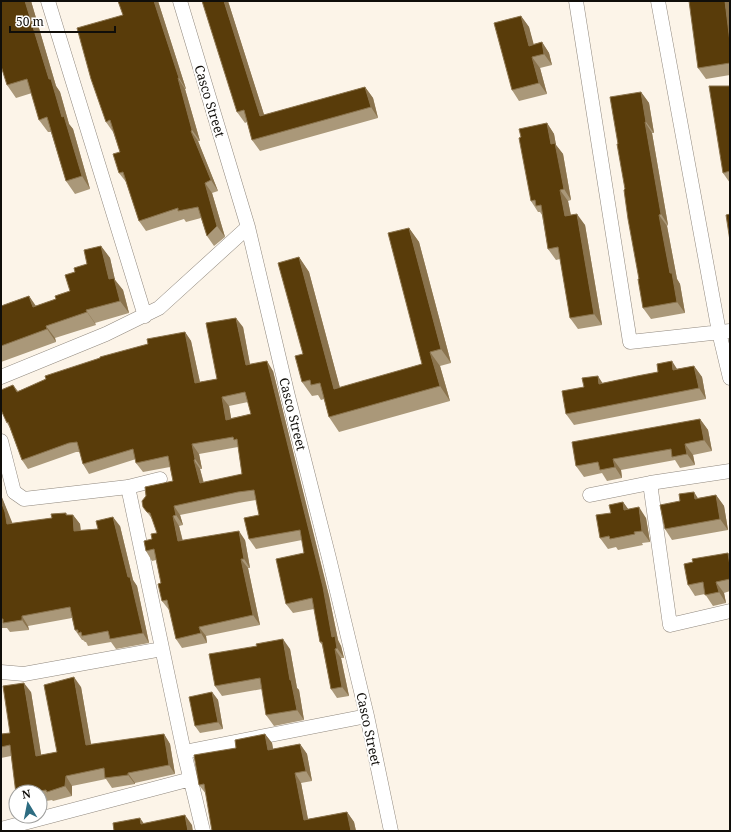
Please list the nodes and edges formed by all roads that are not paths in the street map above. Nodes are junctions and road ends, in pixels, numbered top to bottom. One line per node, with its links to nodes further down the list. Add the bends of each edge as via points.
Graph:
1 (48, 1): 6 (street)
2 (180, 1): 5 (street, Casco Street)
3 (576, 1): 7 (street, via 630,342)
4 (658, 1): 7 (street)
5 (248, 227): 6 (street, via 159,308); 19 (street, Casco Street)
6 (145, 316): 8 (street)
7 (725, 332): 9 (street)
8 (1, 376)
9 (730, 378)
10 (1, 441): 14 (street, via 14,492 24,499)
11 (730, 471): 13 (street)
12 (160, 479): 14 (street)
13 (650, 483): 15 (street); 16 (street, via 670,625)
14 (128, 487): 17 (street)
15 (590, 495)
16 (730, 611)
17 (162, 649): 18 (street, via 24,674); 20 (street)
18 (1, 672)
19 (367, 716): 20 (street); 24 (street, Casco Street)
20 (184, 752): 21 (street)
21 (191, 779): 22 (street); 23 (street)
22 (1, 829)
23 (203, 831)
24 (391, 831)

